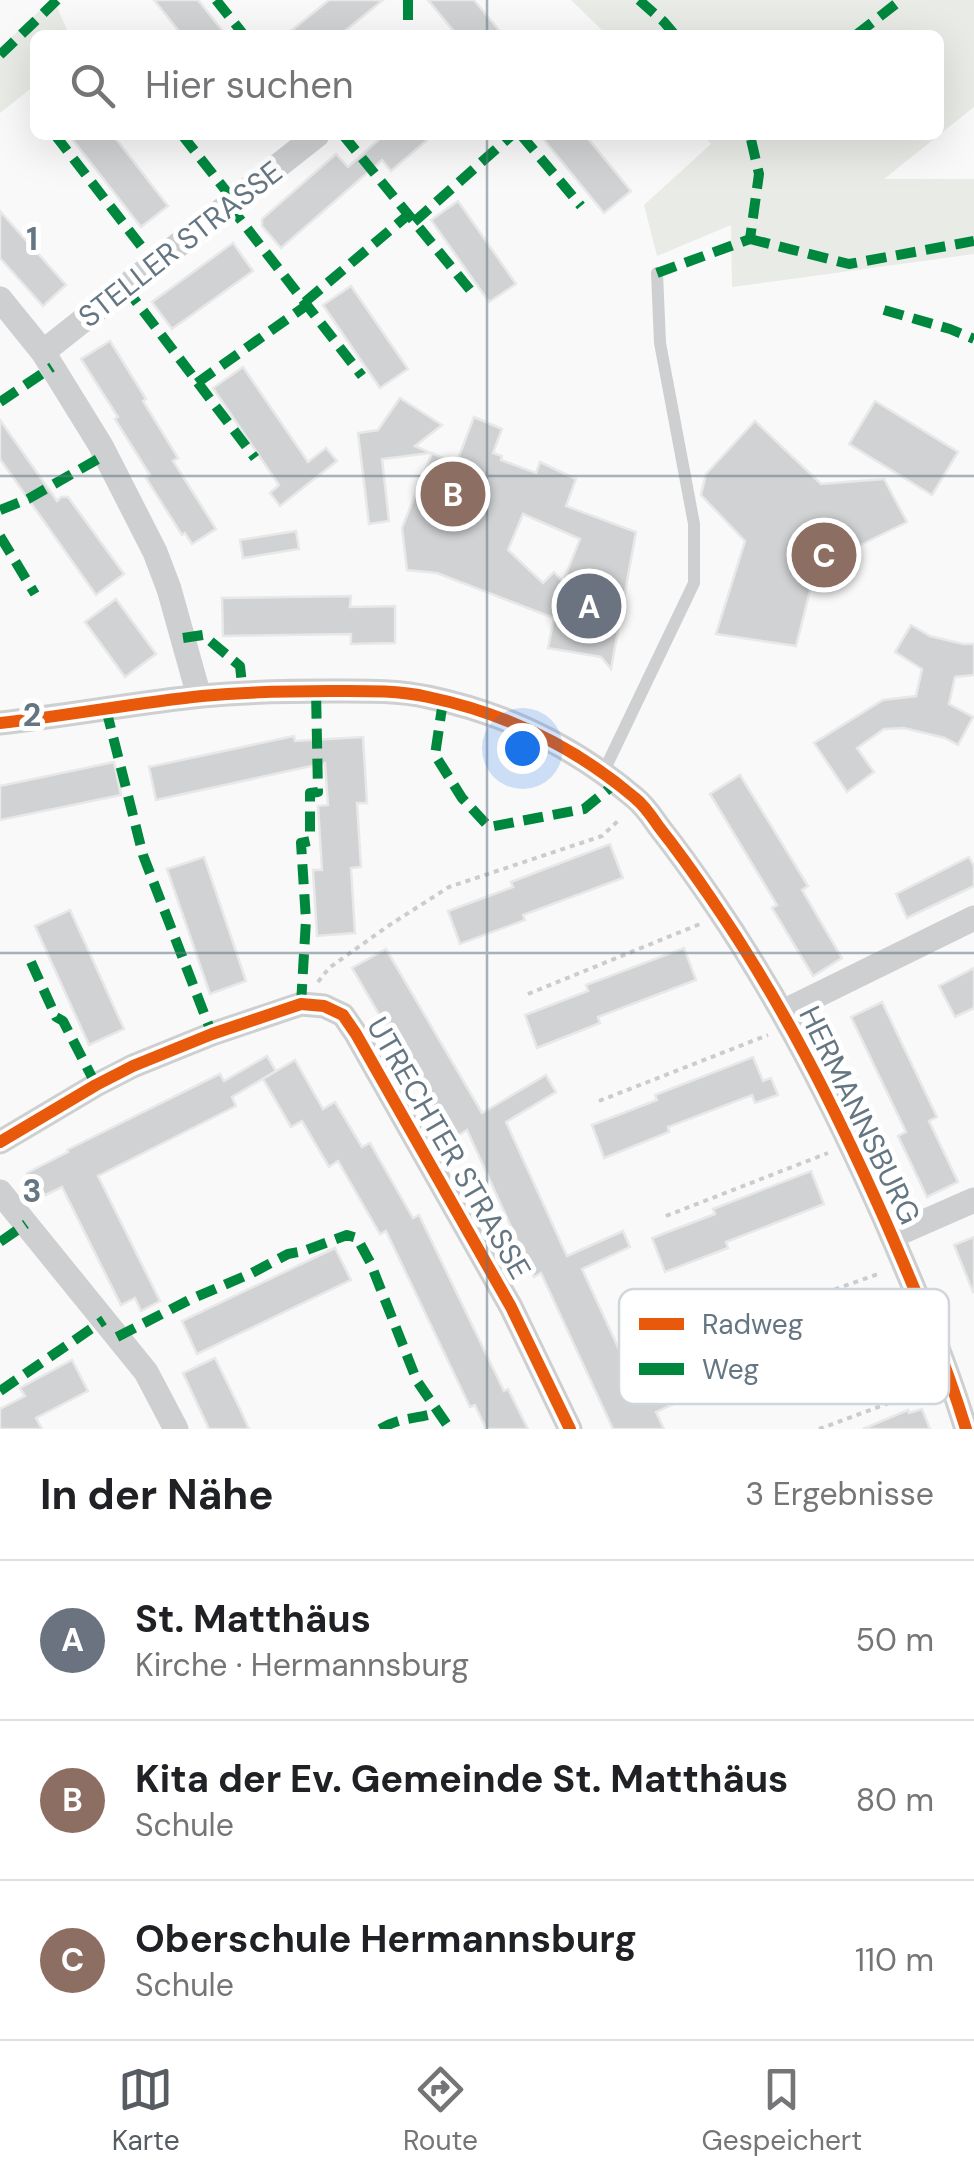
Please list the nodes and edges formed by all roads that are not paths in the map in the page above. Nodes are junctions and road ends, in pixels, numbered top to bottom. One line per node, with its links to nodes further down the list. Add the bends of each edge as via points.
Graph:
1 (311, 140): 4 (street, STELLER STRASSE)
2 (658, 273): 7 (lane, via 660,343 694,524 694,583)
3 (0, 300): 4 (street)
4 (44, 352): 5 (street, via 155,552)
5 (199, 696): 6 (street, HERMANNSBURG); 7 (street, HERMANNSBURG, via 425,696 544,735)
6 (0, 723)
7 (603, 773): 9 (street, HERMANNSBURG, via 639,802 686,862)
8 (974, 918): 9 (street)
9 (787, 1018): 13 (street, HERMANNSBURG)
10 (0, 1142): 17 (street, UTRECHTER STRASSE, via 133,1066 301,1004 324,1006 356,1034 511,1307)
11 (0, 1192): 16 (street, via 146,1372)
12 (974, 1200): 13 (street)
13 (892, 1236): 14 (street, HERMANNSBURG)
14 (914, 1289)
15 (949, 1378): 18 (street, HERMANNSBURG)
16 (176, 1429)
17 (570, 1429)
18 (966, 1429)

